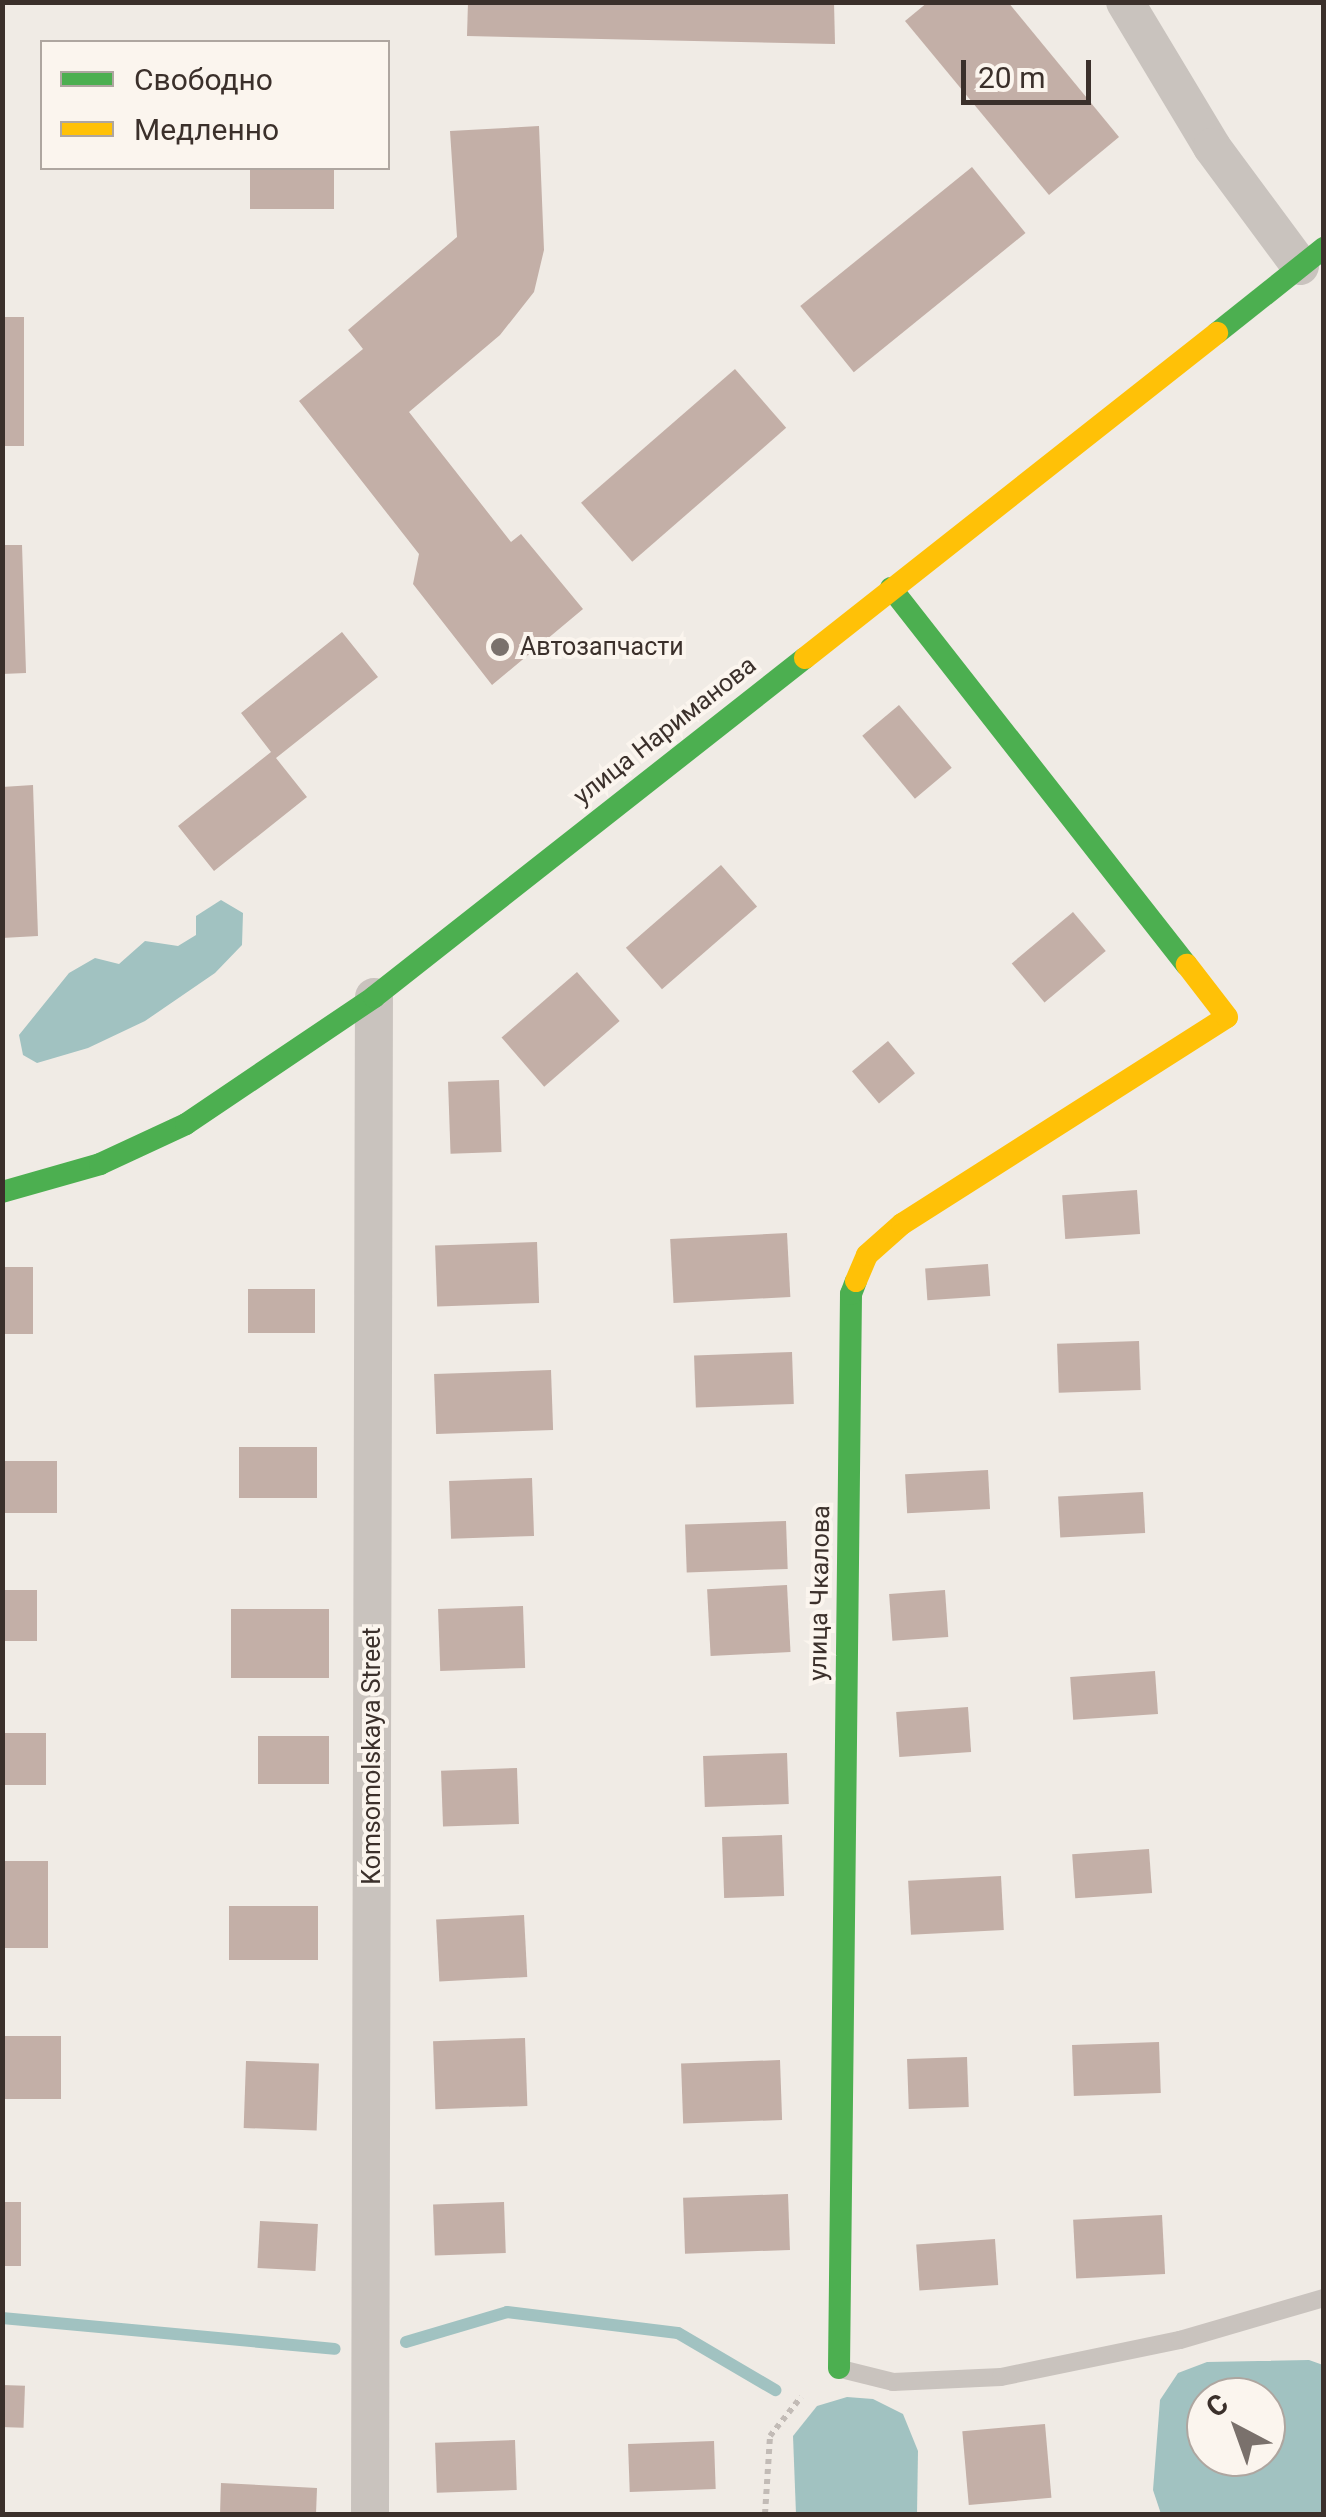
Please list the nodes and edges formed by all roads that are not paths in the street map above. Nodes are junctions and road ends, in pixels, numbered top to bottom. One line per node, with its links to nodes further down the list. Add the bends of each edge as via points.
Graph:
1 (1125, 2): 2 (street, via 1212,148)
2 (1312, 257): 3 (street, улица Нариманова)
3 (891, 588): 4 (street, улица Нариманова); 7 (street, улица Чкалова, via 1227,1017 902,1224 867,1256 850,1294)
4 (374, 997): 5 (street, улица Нариманова, via 186,1124 100,1164); 8 (street, Komsomolskaya Street)
5 (2, 1192)
6 (1324, 2298): 7 (lane, via 1180,2340 1001,2377 893,2382)
7 (839, 2368)
8 (370, 2514)

